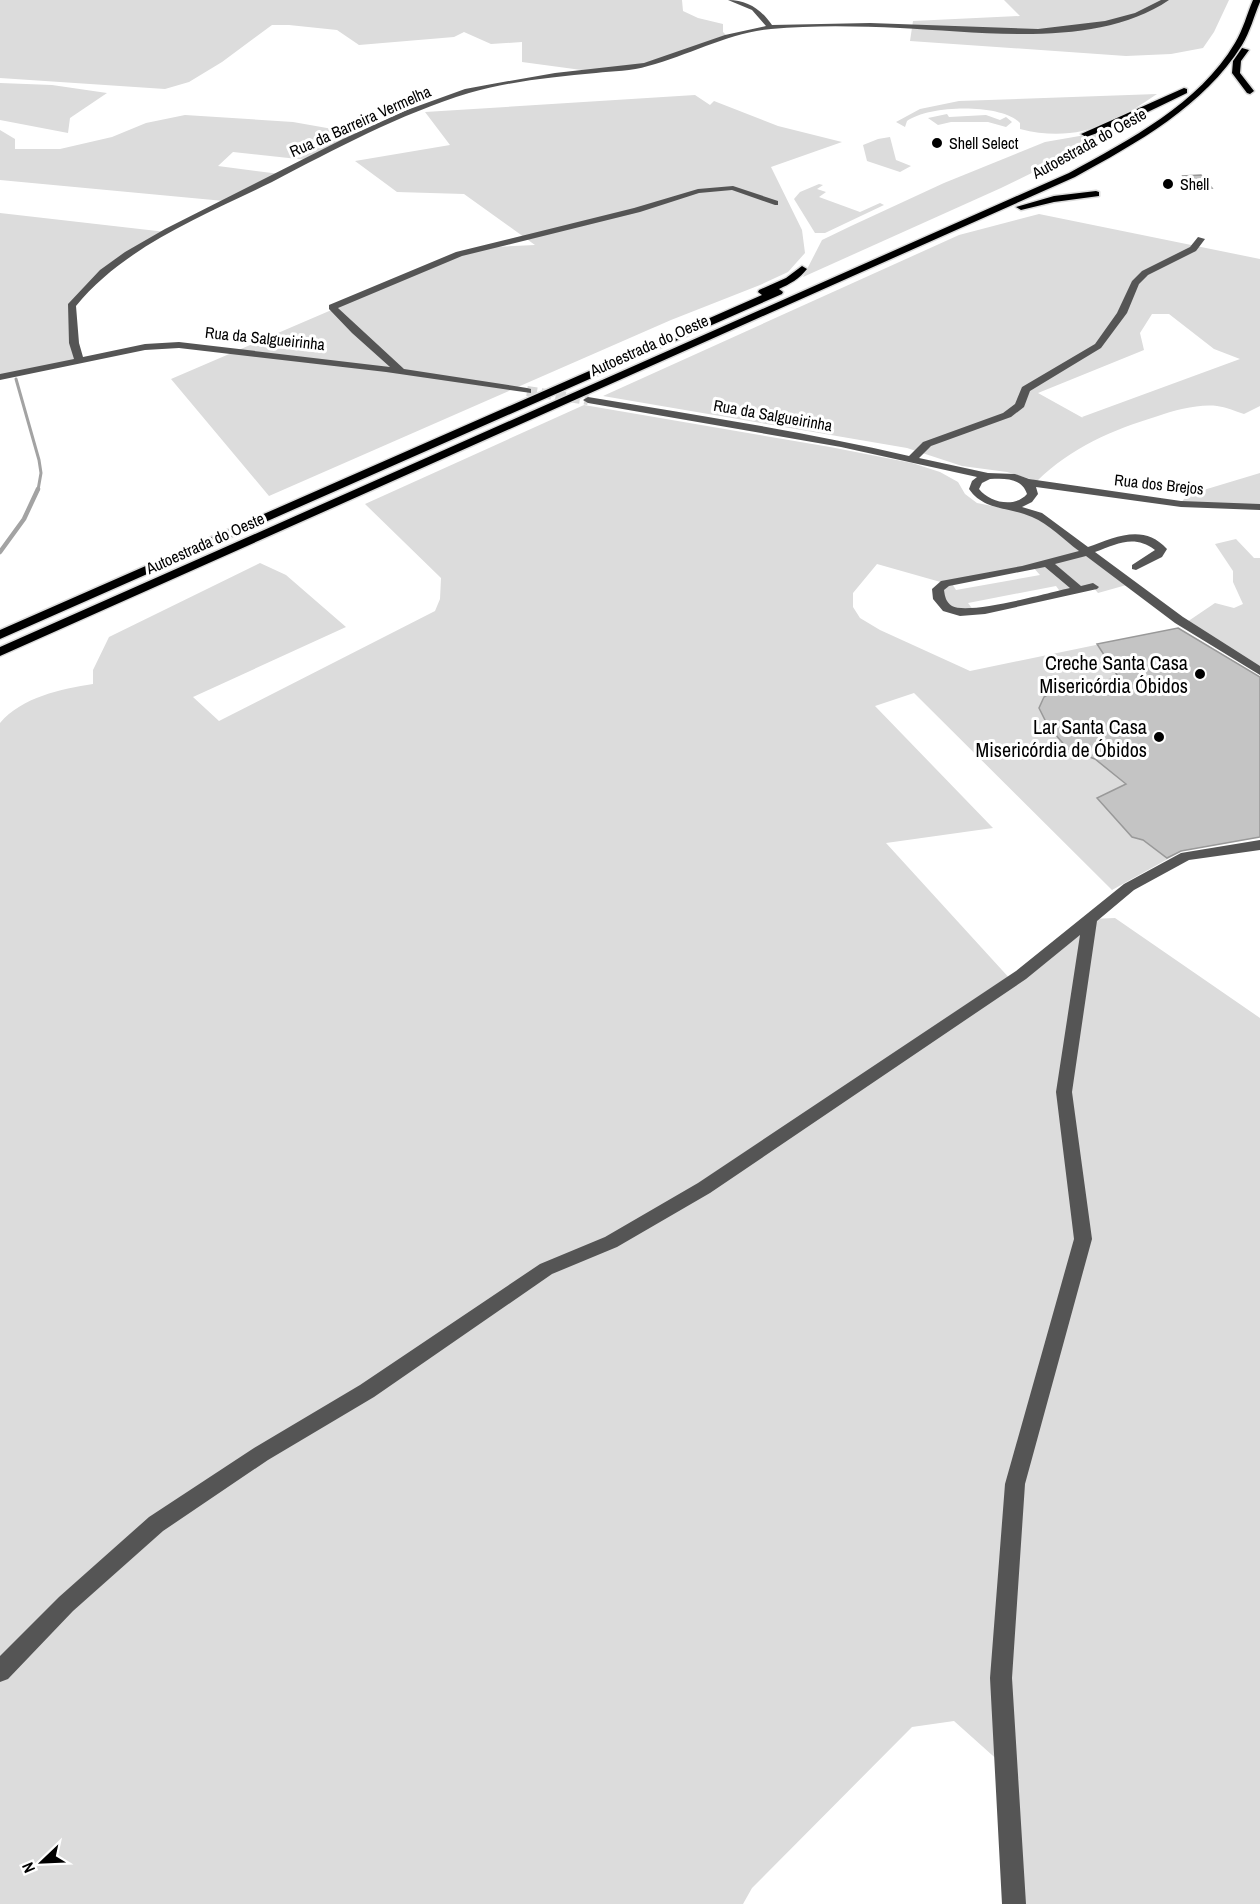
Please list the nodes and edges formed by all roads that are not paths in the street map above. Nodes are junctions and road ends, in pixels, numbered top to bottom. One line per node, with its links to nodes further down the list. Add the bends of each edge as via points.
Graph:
1 (731, 0): 5 (street, via 753,8)
2 (1166, 0): 5 (street, via 1126,19 1054,32 903,26)
3 (1246, 0): 7 (highway, Autoestrada do Oeste, via 1226,44)
4 (1257, 0): 6 (highway, Autoestrada do Oeste)
5 (770, 27): 16 (street, Rua da Barreira Vermelha, via 727,36 645,65 555,75 468,91 382,124 201,212 103,272 71,306)
6 (1241, 42): 8 (highway, via 1245,50 1237,61 1236,74); 12 (highway, Autoestrada do Oeste, via 1204,87 1136,139 1050,184)
7 (1184, 91): 9 (highway); 15 (highway, Autoestrada do Oeste, via 1105,145 1049,174)
8 (1251, 91)
9 (1086, 134)
10 (1096, 194): 12 (highway, via 1035,203)
11 (775, 203): 17 (street, via 733,188 698,191 459,254 332,307)
12 (931, 238): 37 (highway, Autoestrada do Oeste)
13 (1201, 239): 21 (street, via 1193,249 1145,273 1135,283 1122,313 1098,346 1026,389 1020,405 1007,415 927,444)
14 (802, 269): 15 (highway, via 790,280 686,327)
15 (646, 350): 36 (highway, Autoestrada do Oeste)
16 (79, 361): 17 (street, Rua da Salgueirinha, via 145,347 179,345); 18 (street, Rua da Salgueirinha)
17 (400, 371): 19 (street, Rua da Salgueirinha)
18 (0, 377)
19 (527, 391)
20 (588, 400): 21 (street, Rua da Salgueirinha)
21 (914, 459): 22 (street, Rua da Salgueirinha)
22 (950, 470): 23 (street, Rua da Salgueirinha); 25 (street, Rua da Salgueirinha)
23 (988, 476): 24 (street, Rua da Salgueirinha, via 1008,476); 25 (street)
24 (1025, 482): 26 (street, Rua dos Brejos); 27 (street, via 1032,488)
25 (974, 485): 28 (street, Rua da Salgueirinha, via 981,498)
26 (1054, 487): 27 (street, Rua dos Brejos); 29 (street, Rua dos Brejos, via 1180,504)
27 (1031, 497): 28 (street, Rua dos Brejos, via 1022,503); 30 (street)
28 (1005, 505): 30 (street, Rua da Salgueirinha)
29 (1260, 507)
30 (1038, 515): 31 (street)
31 (1088, 552): 32 (street); 33 (street, via 1125,537 1139,537 1161,549 1158,555); 38 (street, via 1179,620)
32 (1047, 563): 35 (street); 35 (street, via 945,583 938,589 939,599 947,608 960,612)
33 (1136, 567)
34 (1094, 587): 35 (street)
35 (1079, 590)
36 (0, 635)
37 (0, 652)
38 (1260, 671)
39 (1260, 845): 40 (street, via 1186,856 1129,887)
40 (1090, 919): 41 (street, via 1021,975 704,1188 611,1242 546,1269 367,1392 261,1454 156,1524 66,1604); 42 (street, via 1064,1092 1083,1239 1015,1484 1000,1678)
41 (0, 1671)
42 (1014, 1904)

